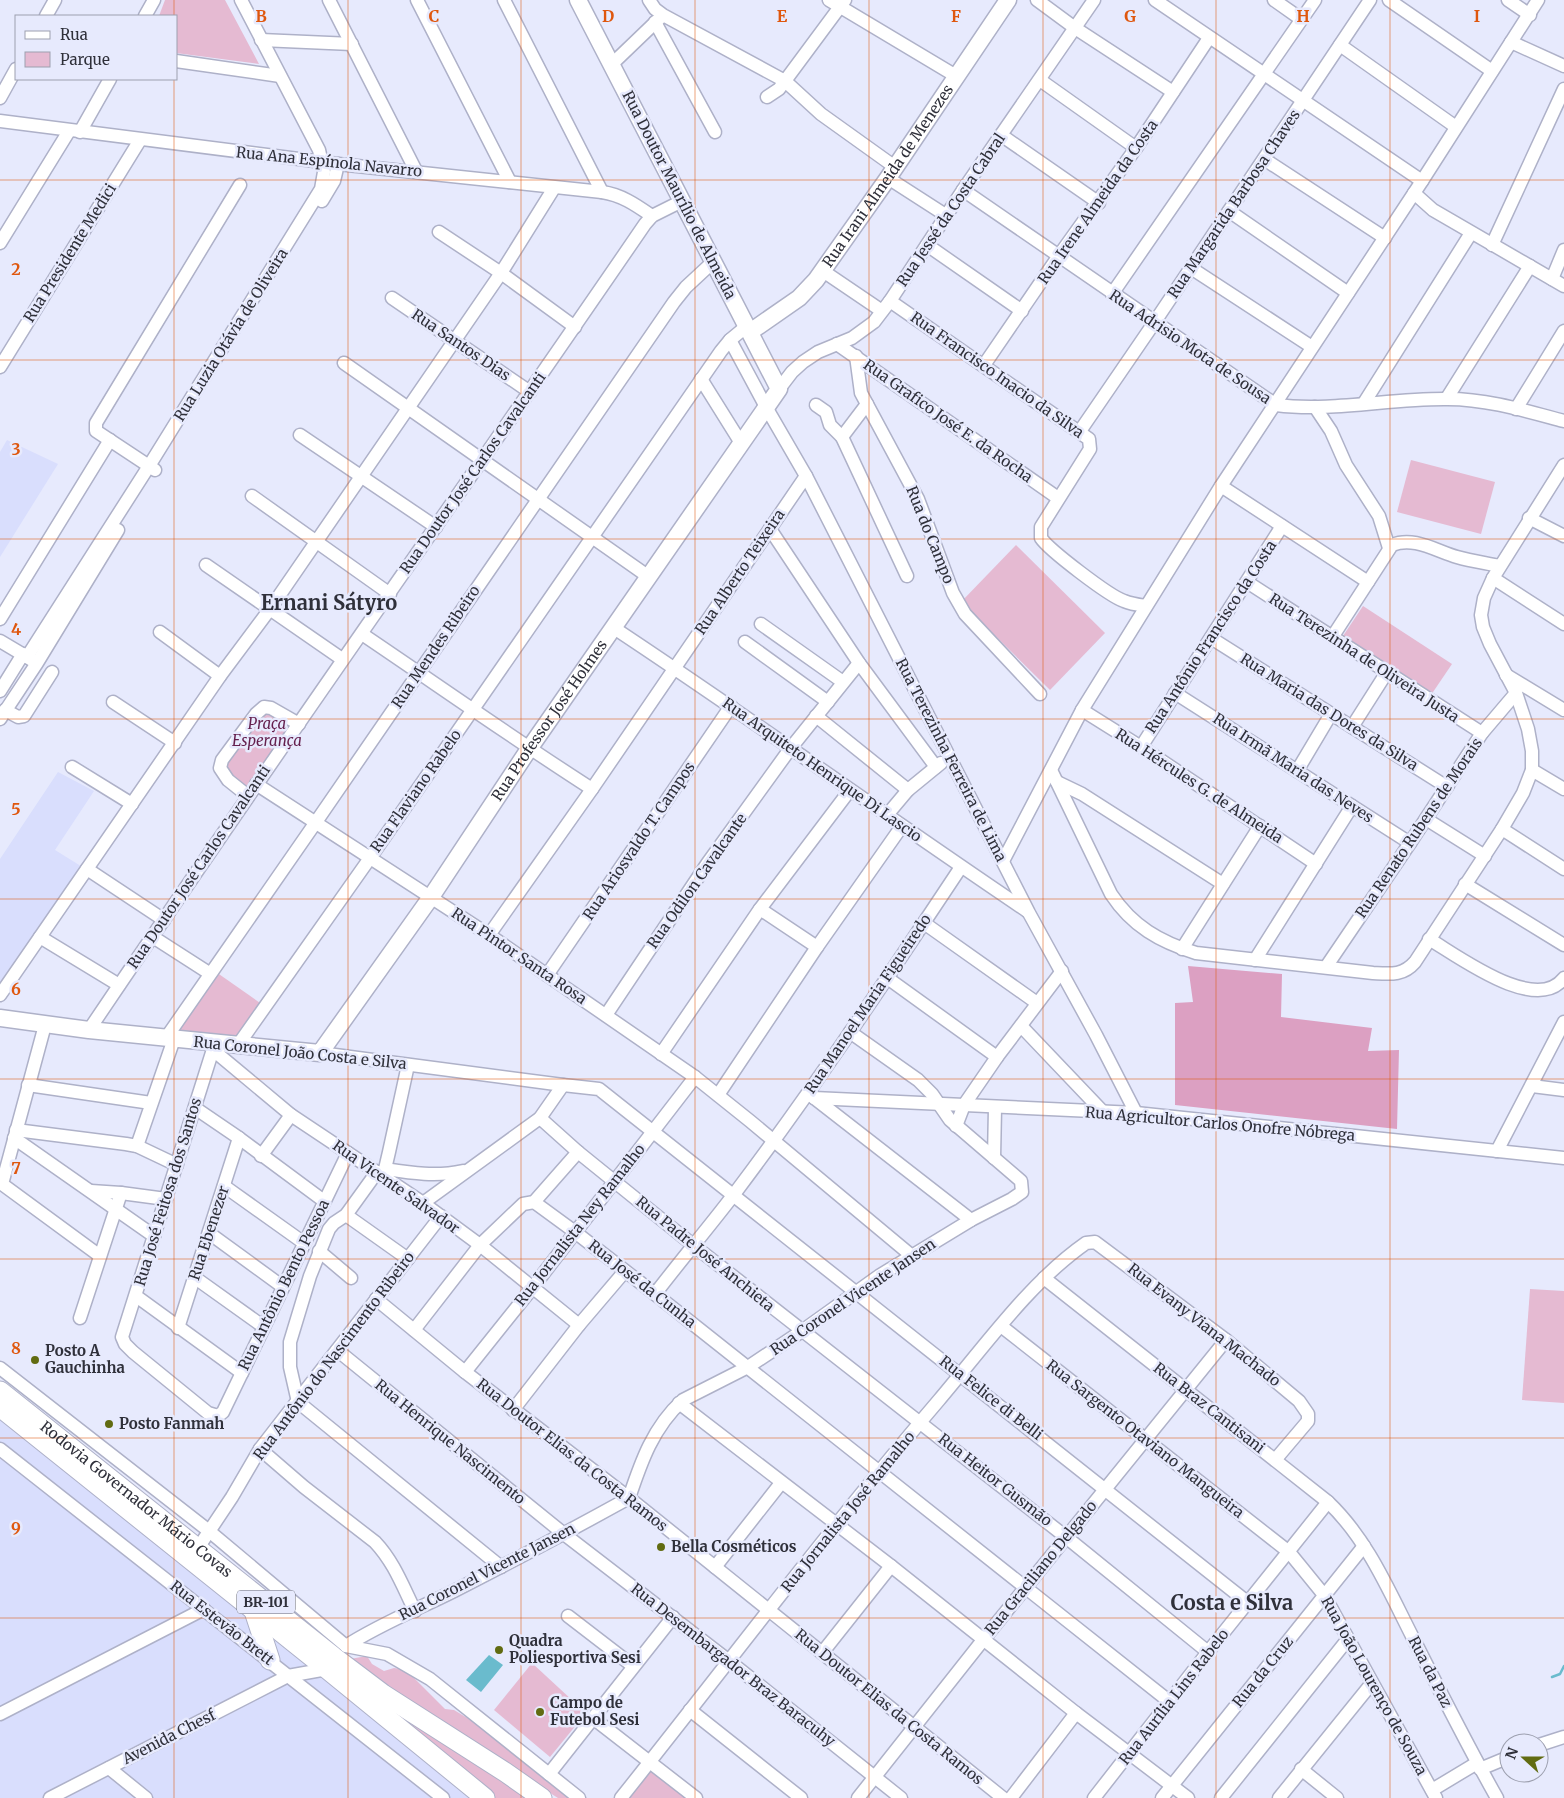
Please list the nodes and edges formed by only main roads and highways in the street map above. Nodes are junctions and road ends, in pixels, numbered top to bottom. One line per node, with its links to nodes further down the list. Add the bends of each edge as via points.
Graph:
1 (578, 0): 3 (main road, Rua Doutor Maurílio de Almeida)
2 (1008, 0): 3 (main road, Rua Irani Almeida de Menezes, via 823,271 799,298 781,312)
3 (748, 329): 4 (main road, Rua Doutor Maurílio de Almeida)
4 (779, 389): 6 (main road, Rua Professor José Holmes, via 529,749 431,897)
5 (0, 1018): 6 (main road, Rua Coronel João Costa e Silva, via 214,1046 238,1045)
6 (320, 1053)
7 (0, 1390): 12 (highway, Rodovia Governador Mário Covas / BR-101, via 383,1694)
8 (0, 1408): 9 (highway, BR-101)
9 (254, 1611): 10 (highway); 11 (highway, BR-101)
10 (270, 1660)
11 (485, 1798)
12 (542, 1798)

